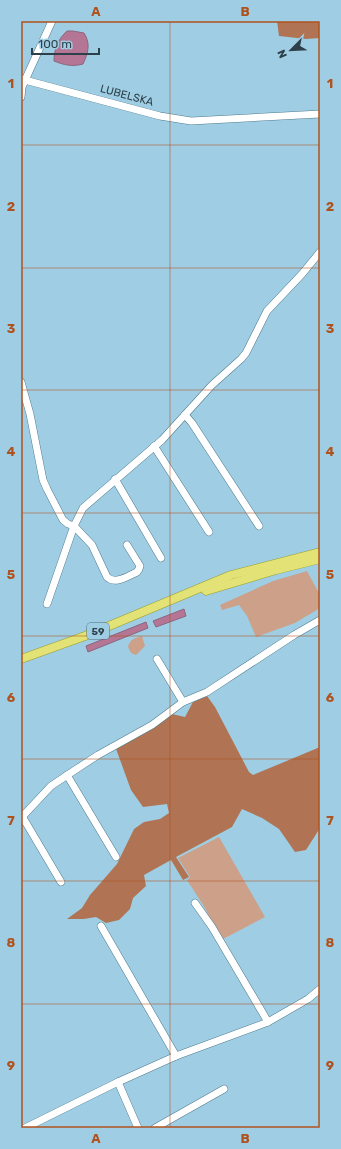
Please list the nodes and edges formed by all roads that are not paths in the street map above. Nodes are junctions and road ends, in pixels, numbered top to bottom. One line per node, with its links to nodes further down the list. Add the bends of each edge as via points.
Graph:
1 (52, 21): 2 (street)
2 (23, 80): 3 (street); 4 (street, LUBELSKA, via 160,116 191,121)
3 (21, 97)
4 (320, 114)
5 (320, 252): 7 (street, via 267,311 246,353)
6 (21, 382): 10 (street, via 32,420 43,480 63,520)
7 (185, 415): 8 (street); 11 (street)
8 (154, 446): 9 (street); 12 (street)
9 (115, 479): 10 (street, via 82,508); 15 (street)
10 (74, 526): 13 (street, via 92,546 107,577 111,580 115,581 140,569); 18 (street)
11 (259, 526)
12 (209, 532)
13 (127, 545)
14 (320, 552): 17 (main road, 59, via 231,575)
15 (161, 558)
16 (320, 559): 17 (main road, 59)
17 (174, 600): 20 (main road, 59)
18 (47, 604)
19 (320, 620): 22 (street, via 207,692)
20 (21, 659)
21 (157, 659): 22 (street)
22 (183, 702): 23 (street, via 152,725)
23 (67, 775): 24 (street, via 51,786); 25 (street)
24 (21, 817): 26 (street)
25 (116, 857)
26 (61, 882)
27 (195, 903): 30 (street, via 212,926)
28 (101, 926): 31 (street)
29 (320, 989): 30 (street, via 308,999)
30 (268, 1022): 31 (street)
31 (176, 1056): 32 (street)
32 (118, 1082): 34 (street); 35 (street)
33 (224, 1090): 36 (street)
34 (25, 1128)
35 (138, 1128)
36 (155, 1128)

